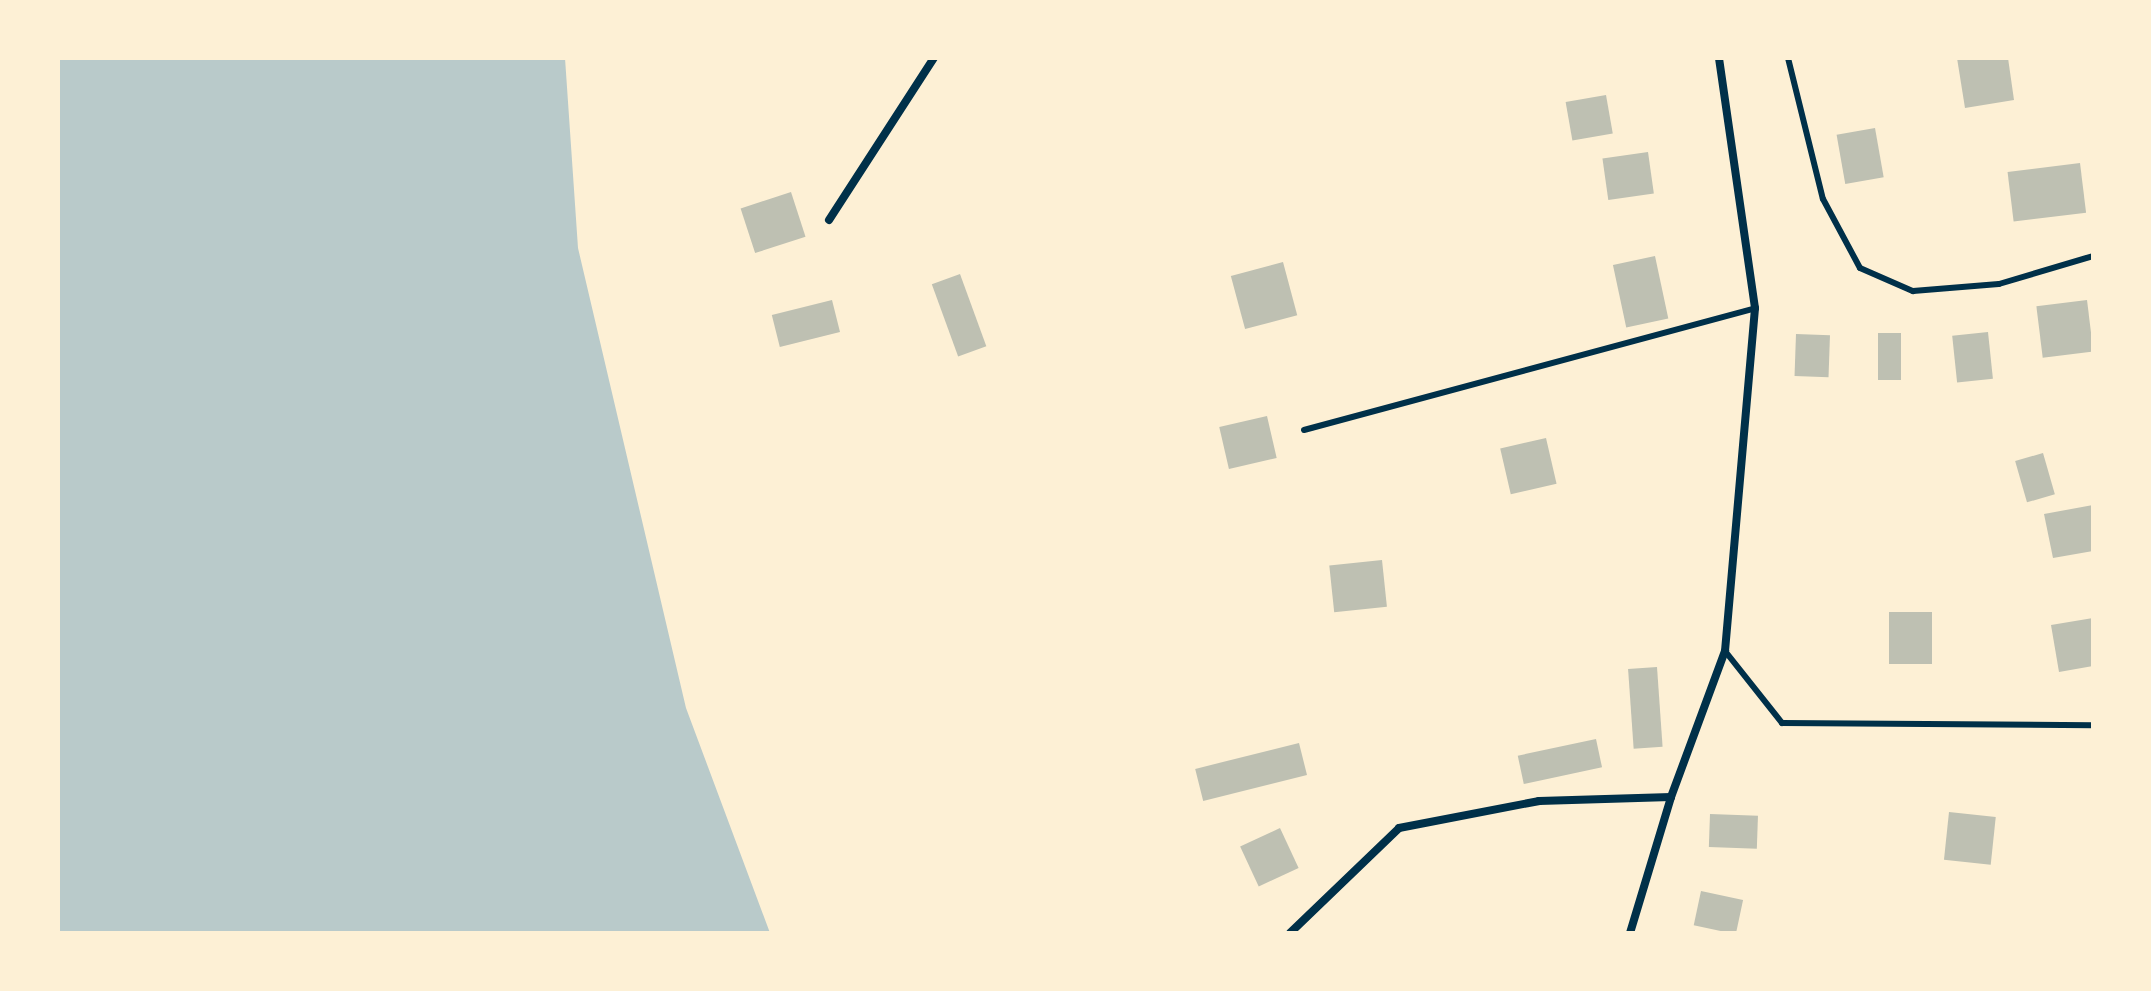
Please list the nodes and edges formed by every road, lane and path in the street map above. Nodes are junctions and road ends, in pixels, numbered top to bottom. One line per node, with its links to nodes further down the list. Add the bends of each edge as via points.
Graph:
1 (934, 58): 4 (street)
2 (1719, 58): 6 (street)
3 (1788, 58): 5 (lane, via 1823,199 1860,268 1913,291 1999,284)
4 (829, 220)
5 (2093, 256)
6 (1755, 308): 7 (lane); 8 (street)
7 (1304, 430)
8 (1725, 651): 9 (lane, via 1782,723); 10 (street)
9 (2093, 725)
10 (1671, 797): 11 (street, via 1539,801 1399,828); 12 (street)
11 (1290, 933)
12 (1630, 933)

